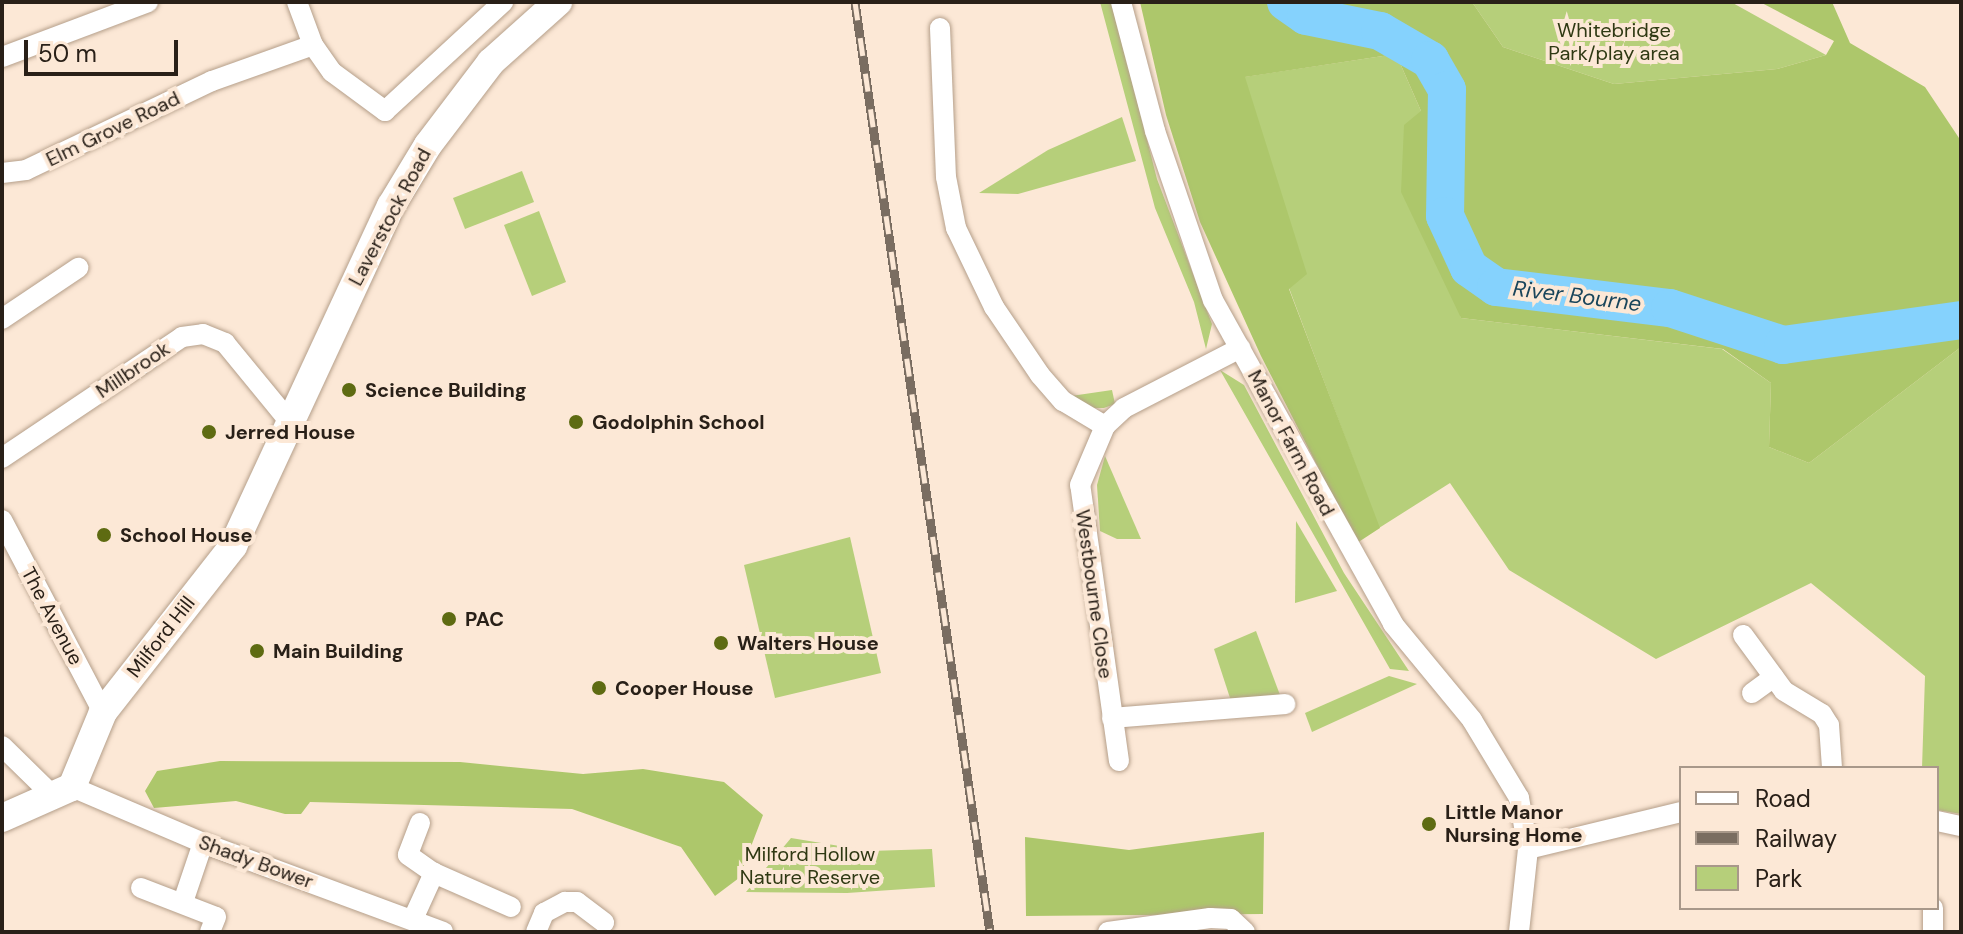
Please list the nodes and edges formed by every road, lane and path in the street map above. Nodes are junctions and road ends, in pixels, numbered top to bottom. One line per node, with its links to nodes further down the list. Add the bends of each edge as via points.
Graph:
1 (148, 2): 8 (street)
2 (297, 2): 7 (street)
3 (503, 2): 7 (street, via 385,111 332,72)
4 (558, 2): 13 (street, Laverstock Road, via 491,62 428,145 391,206)
5 (1121, 2): 12 (street, Manor Farm Road, via 1186,227 1213,300)
6 (940, 28): 14 (street, via 946,177 956,228 994,307 1040,375 1063,401)
7 (313, 45): 9 (street, Elm Grove Road, via 212,81 26,170)
8 (2, 57)
9 (2, 173)
10 (78, 268): 11 (street)
11 (2, 319)
12 (1240, 348): 14 (street, Westbourne Close, via 1146,392); 33 (street, Manor Farm Road, via 1393,624 1472,720 1519,798)
13 (289, 421): 15 (street, Millbrook, via 225,343 203,334 182,337); 21 (street, Milford Hill, via 233,546)
14 (1105, 426): 22 (street, Westbourne Close, via 1080,485)
15 (2, 458)
16 (2, 520): 21 (street, The Avenue)
17 (1743, 635): 18 (street)
18 (1774, 677): 19 (street); 25 (street, via 1784,691 1822,714 1829,725)
19 (1752, 693)
20 (1285, 704): 22 (street)
21 (103, 712): 26 (street, Milford Hill)
22 (1112, 718): 24 (street, Westbourne Close)
23 (2, 746): 26 (street)
24 (1119, 761)
25 (1832, 766)
26 (63, 792): 28 (street); 32 (street, Shady Bower)
27 (1679, 812): 33 (street)
28 (2, 818)
29 (1939, 821): 31 (street)
30 (420, 823): 34 (street, via 408,855)
31 (1961, 826)
32 (203, 843): 36 (street); 39 (street, Shady Bower)
33 (1528, 849): 46 (street)
34 (434, 873): 37 (street); 39 (street)
35 (141, 888): 36 (street)
36 (183, 902): 41 (street, via 216,917)
37 (511, 907)
38 (1933, 910): 47 (street)
39 (413, 919): 42 (street, Shady Bower)
40 (604, 922): 43 (street, via 577,902 565,902 544,913)
41 (210, 932)
42 (443, 932)
43 (536, 932)
44 (1108, 932): 45 (street, via 1210,918 1231,919)
45 (1245, 932)
46 (1519, 932)
47 (1933, 932)

